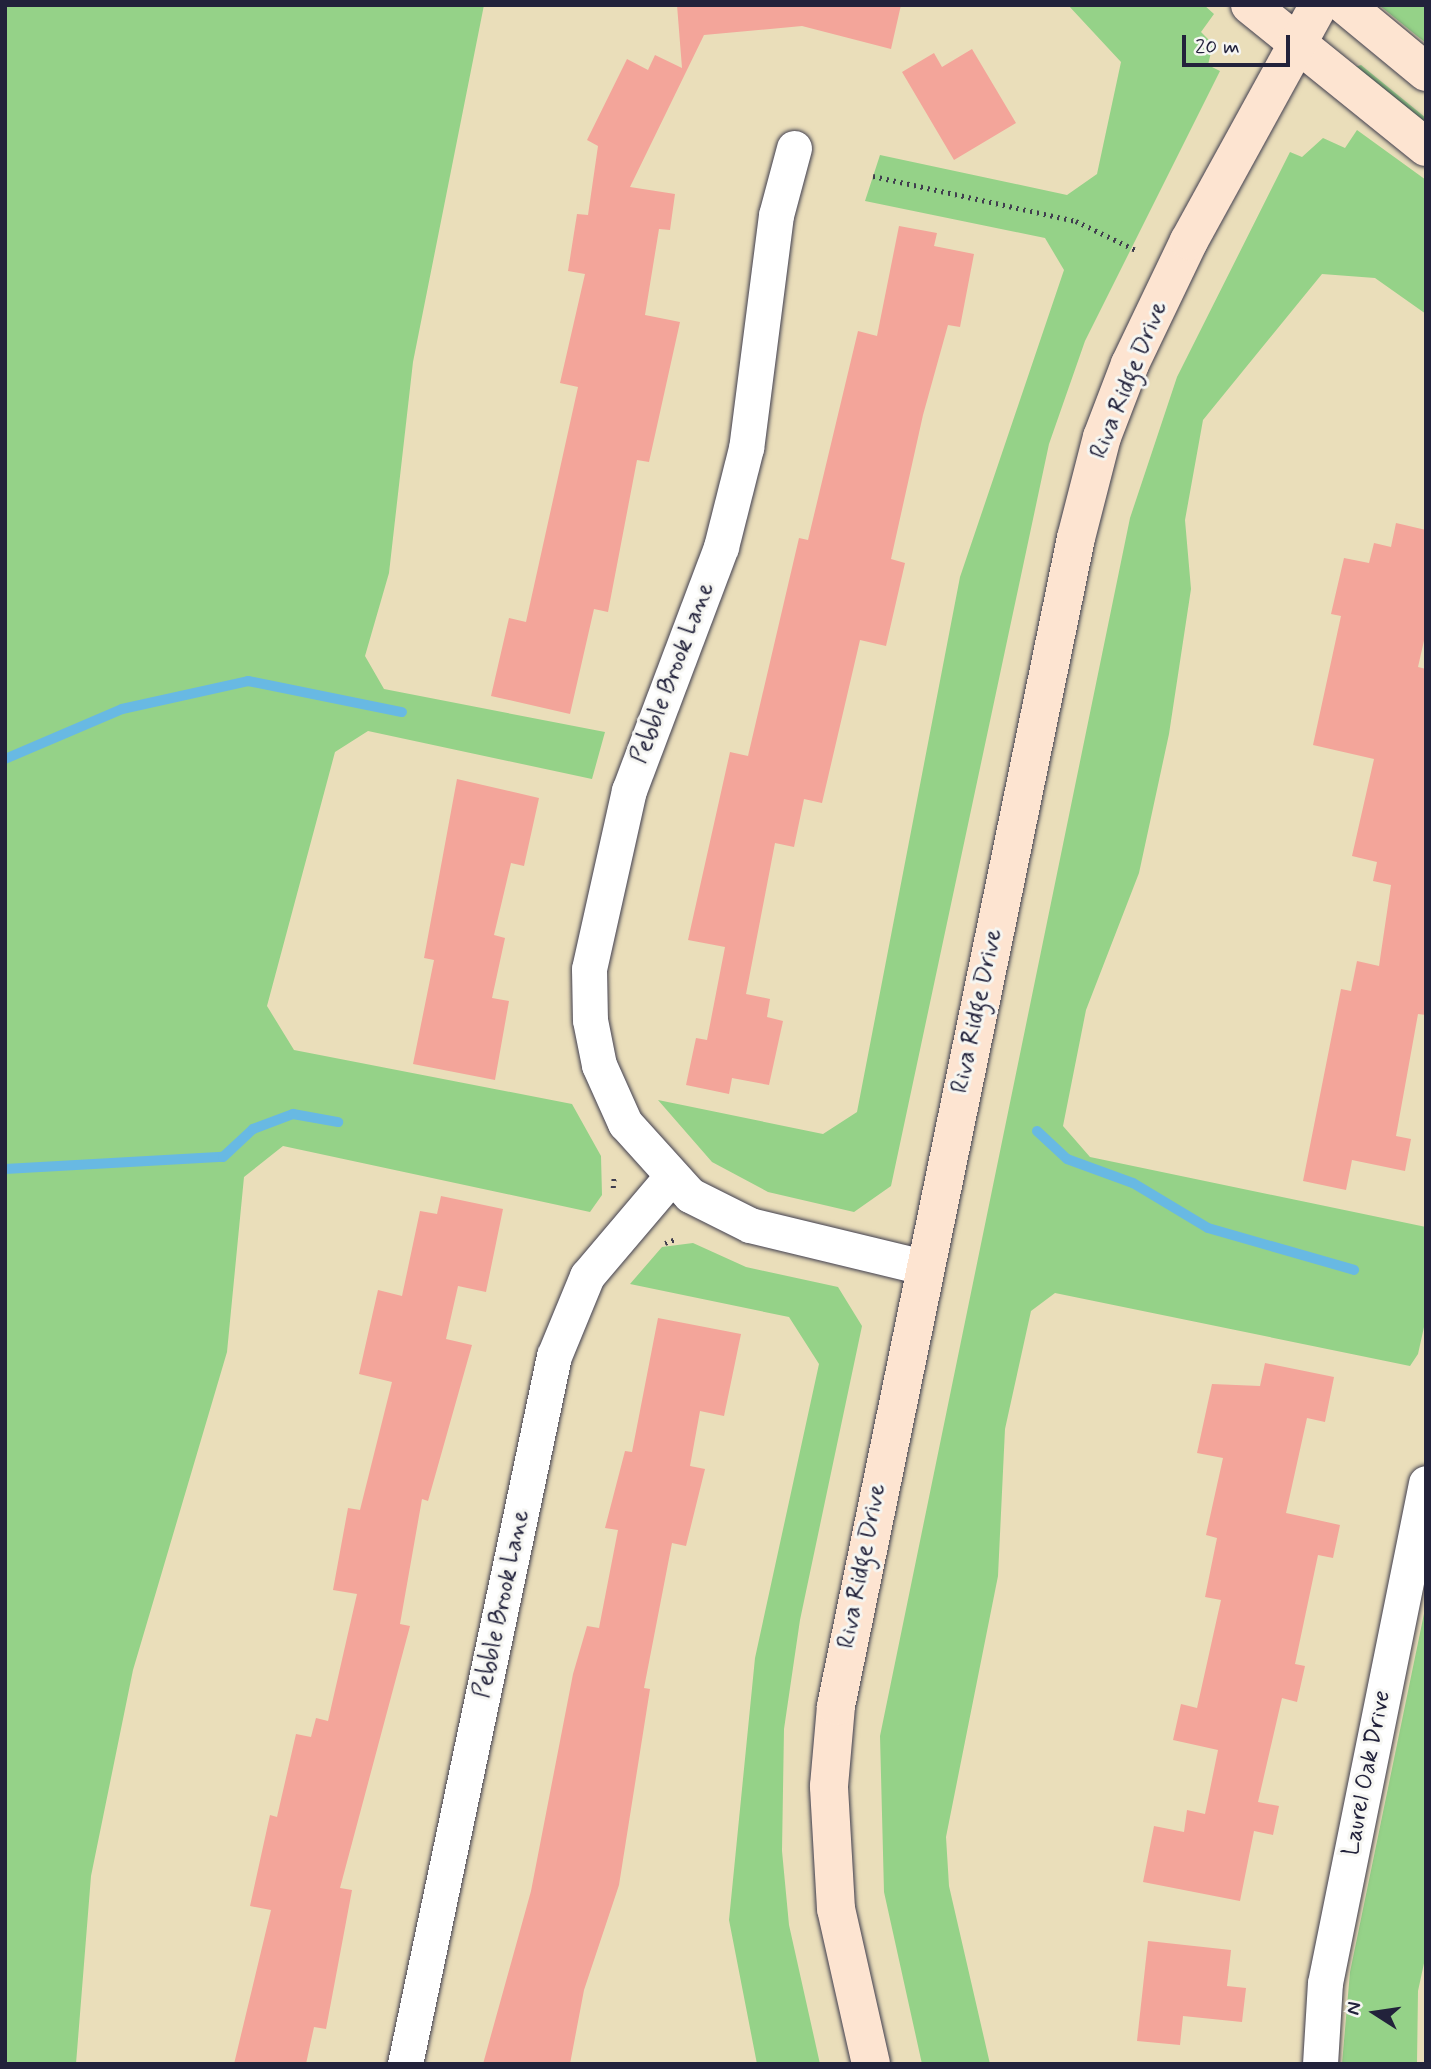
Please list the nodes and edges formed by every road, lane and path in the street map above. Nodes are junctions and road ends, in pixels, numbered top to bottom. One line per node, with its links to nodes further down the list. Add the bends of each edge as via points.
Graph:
1 (1250, 5): 4 (street)
2 (1319, 5): 4 (street, Riva Ridge Drive)
3 (1345, 5): 5 (street)
4 (1295, 43): 6 (street); 11 (street, Riva Ridge Drive, via 1165,290 1098,450)
5 (1426, 72)
6 (1426, 147)
7 (794, 148): 10 (street, Pebble Brook Lane, via 776,215 754,409 729,519 638,757 589,969 590,1020 605,1083 625,1123)
8 (873, 176): 9 (path, via 1076,221)
9 (1136, 250)
10 (670, 1178): 11 (street, Pebble Brook Lane, via 706,1206 750,1225); 13 (street, Pebble Brook Lane, via 587,1276 554,1356)
11 (923, 1267): 14 (street, Riva Ridge Drive, via 847,1639 830,1759 836,1909)
12 (1426, 1483): 15 (street, Laurel Oak Drive, via 1325,1983)
13 (405, 2064)
14 (870, 2064)
15 (1320, 2064)

